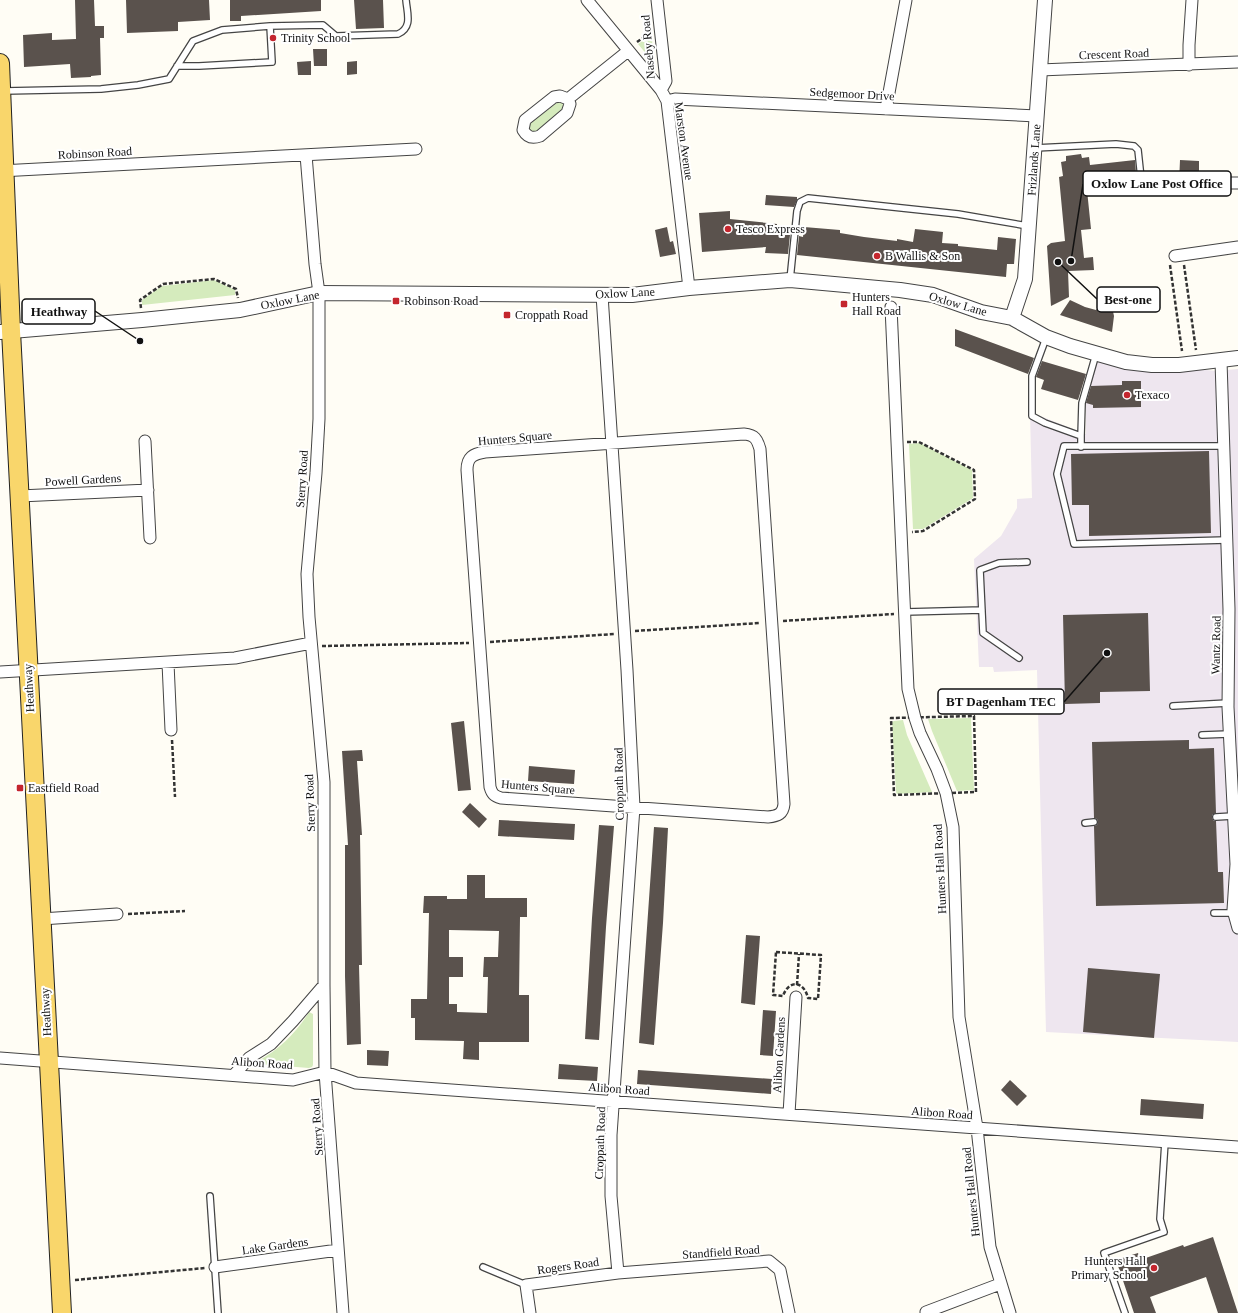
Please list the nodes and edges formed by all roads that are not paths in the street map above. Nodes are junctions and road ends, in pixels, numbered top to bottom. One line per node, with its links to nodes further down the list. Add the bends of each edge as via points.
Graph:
1 (406, 0): 7 (lane, via 408,25 398,34 336,36 323,25)
2 (587, 0): 8 (street, Marston Avenue)
3 (657, 0): 14 (street, Naseby Road, via 666,81)
4 (906, 0): 18 (street)
5 (1045, 0): 13 (street, Frizlands Lane)
6 (1192, 0): 11 (street)
7 (270, 26): 12 (lane, via 222,30 193,41); 12 (lane, via 272,62)
8 (628, 51): 14 (street, Marston Avenue); 16 (street)
9 (1238, 62): 11 (street, Crescent Road)
10 (0, 63): 15 (main road, Heathway)
11 (1189, 65): 13 (street, Crescent Road)
12 (177, 66): 15 (lane, via 169,79 138,85 101,89)
13 (1040, 70): 19 (street, Frizlands Lane)
14 (661, 90): 17 (street, Marston Avenue)
15 (2, 91): 23 (main road, Heathway)
16 (568, 99)
17 (667, 101): 18 (street, Sedgemoor Drive, via 675,99); 31 (street, Marston Avenue)
18 (886, 109): 19 (street, Sedgemoor Drive)
19 (1037, 116): 20 (street, Frizlands Lane)
20 (1035, 148): 24 (lane, via 1116,144 1134,146 1138,150); 27 (street, Frizlands Lane)
21 (416, 149): 22 (street, Robinson Road)
22 (306, 155): 23 (street, Robinson Road); 32 (street)
23 (2, 171): 36 (main road, Heathway)
24 (1141, 178)
25 (1218, 183): 26 (street)
26 (1238, 183)
27 (1030, 226): 30 (lane, via 958,214 808,198 800,202 797,211); 35 (street, Frizlands Lane, via 1025,278)
28 (1238, 247): 29 (street)
29 (1179, 256)
30 (790, 280): 31 (street, Oxlow Lane); 35 (street, Oxlow Lane, via 932,295 981,312)
31 (689, 288): 33 (street, Oxlow Lane, via 632,296)
32 (319, 293): 33 (street, Oxlow Lane); 36 (street, Oxlow Lane, via 240,310); 53 (street, Sterry Road, via 319,419 306,574)
33 (602, 296): 43 (street, Croppath Road)
34 (890, 307): 52 (street, Hunters Hall Road)
35 (1012, 318): 37 (street, Oxlow Lane)
36 (5, 331): 47 (main road, Heathway)
37 (1046, 336): 38 (street, Oxlow Lane); 41 (lane, via 1032,376 1032,416)
38 (1096, 354): 40 (street, Oxlow Lane, via 1126,362 1152,365); 41 (lane, via 1082,403)
39 (1238, 358): 40 (street, Oxlow Lane)
40 (1221, 361): 44 (street, Wantz Road)
41 (1081, 436): 45 (lane)
42 (145, 441): 46 (street)
43 (611, 444): 64 (street, Croppath Road, via 625,633); 64 (street, Hunters Square, via 485,452 470,458 467,470 491,792 501,798); 64 (street, Hunters Square, via 744,434 753,435 758,440 784,804 781,813 768,817)
44 (1223, 446): 45 (lane); 49 (street, Wantz Road)
45 (1081, 447): 49 (lane, via 1064,446 1057,474 1074,544)
46 (148, 490): 47 (street, Powell Gardens); 48 (street)
47 (20, 496): 56 (main road, Heathway)
48 (150, 538)
49 (1227, 540): 58 (street, Wantz Road, via 1231,609)
50 (1028, 562): 51 (lane, via 999,563 980,570)
51 (982, 610): 52 (lane); 54 (lane, via 983,633)
52 (905, 613): 83 (street, Hunters Hall Road, via 908,689 920,733 946,792 953,827 960,1017)
53 (312, 645): 55 (street, via 235,658); 75 (street, Sterry Road, via 324,782)
54 (1019, 658)
55 (168, 663): 56 (street); 60 (street)
56 (28, 670): 57 (street); 73 (main road, Heathway)
57 (0, 672)
58 (1228, 703): 59 (lane); 61 (street, Wantz Road)
59 (1173, 706)
60 (171, 730)
61 (1229, 734): 62 (lane); 63 (street, Wantz Road)
62 (1202, 735)
63 (1234, 759): 65 (street, Wantz Road)
64 (634, 807): 81 (street, Croppath Road)
65 (1233, 816): 66 (lane); 69 (street, Wantz Road)
66 (1216, 817)
67 (1085, 822): 68 (lane)
68 (1094, 822)
69 (1237, 864): 71 (street, Wantz Road)
70 (1214, 913): 71 (lane)
71 (1234, 913): 74 (street, Wantz Road)
72 (117, 914): 73 (street)
73 (41, 919): 78 (main road, Heathway)
74 (1238, 928)
75 (324, 985): 79 (street, Sterry Road); 80 (street, via 271,1044 249,1058)
76 (796, 996): 82 (street, Alibon Gardens)
77 (0, 1058): 78 (street, Alibon Road)
78 (49, 1061): 80 (street, Alibon Road); 94 (main road, Heathway)
79 (326, 1072): 80 (street, Alibon Road, via 293,1080); 81 (street, Alibon Road, via 356,1083); 87 (street, Sterry Road)
80 (234, 1074)
81 (614, 1102): 82 (street, Alibon Road); 90 (street, Croppath Road, via 611,1196)
82 (789, 1114): 83 (street, Alibon Road)
83 (977, 1128): 84 (street, Alibon Road); 91 (street, Hunters Hall Road, via 990,1247)
84 (1165, 1142): 85 (street, Alibon Road); 100 (lane, via 1160,1219 1164,1232 1104,1253)
85 (1238, 1147)
86 (210, 1196): 88 (lane)
87 (338, 1250): 88 (street, Lake Gardens); 96 (street, Sterry Road)
88 (215, 1267): 95 (lane)
89 (483, 1267): 92 (lane)
90 (618, 1273): 92 (street, Rogers Road); 98 (street, Standfield Road, via 768,1261 780,1270)
91 (1000, 1284): 93 (street); 99 (street, Hunters Hall Road)
92 (526, 1285): 97 (street, Rogers Road)
93 (926, 1312)
94 (62, 1313)
95 (218, 1313)
96 (343, 1313)
97 (530, 1313)
98 (789, 1313)
99 (1010, 1313)
100 (1125, 1313)

